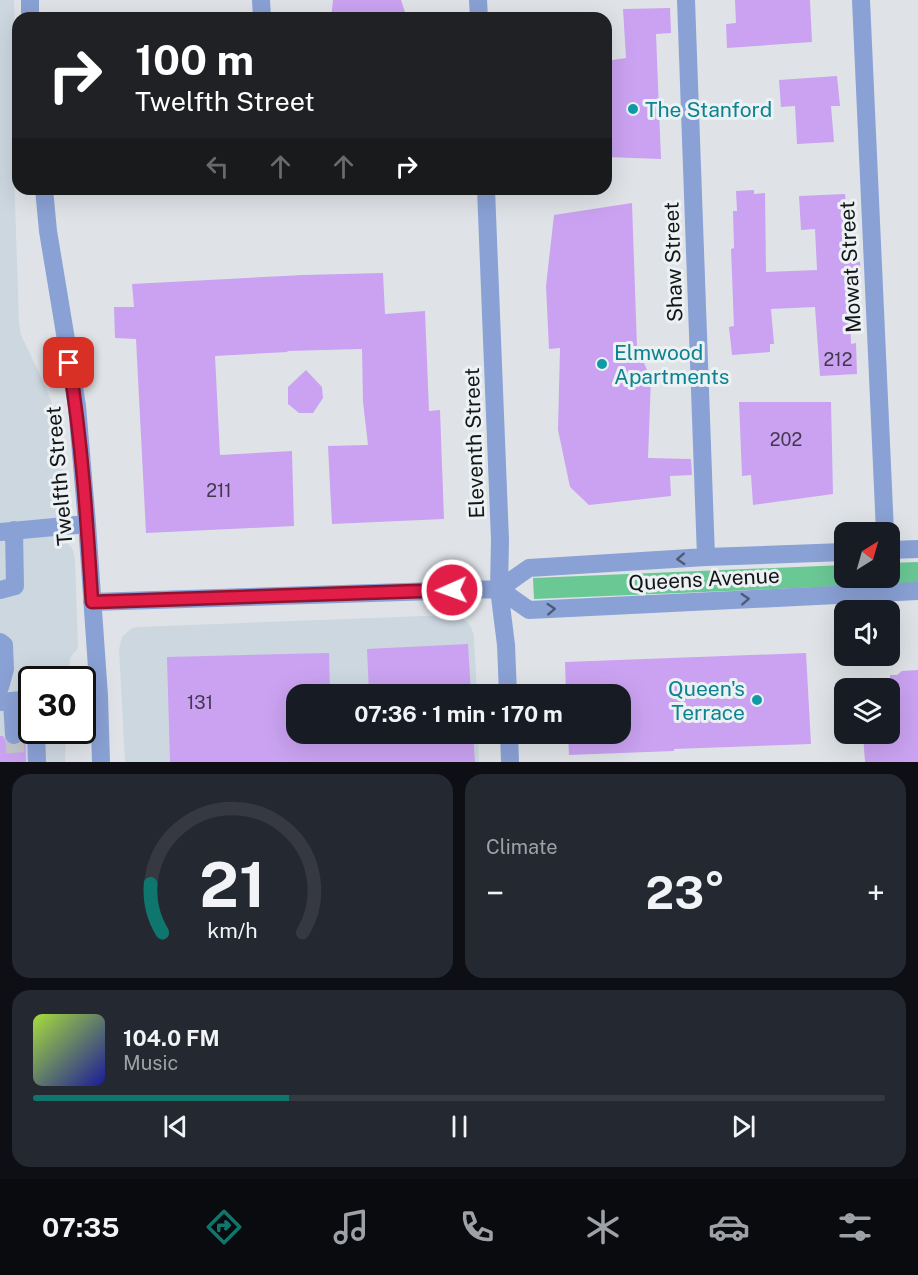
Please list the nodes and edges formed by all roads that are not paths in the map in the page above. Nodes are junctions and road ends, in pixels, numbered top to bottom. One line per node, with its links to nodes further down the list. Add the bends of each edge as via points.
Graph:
1 (686, 0): 11 (street, Shaw Street)
2 (861, 0): 5 (street, Mowat Street)
3 (45, 195): 6 (street, Twelfth Street, via 77,406)
4 (486, 195): 12 (street, Eleventh Street)
5 (885, 522)
6 (87, 524): 7 (street); 15 (street, Twelfth Street)
7 (7, 531): 13 (street, via 15,586)
8 (918, 549): 9 (street)
9 (900, 550)
10 (834, 552): 11 (street, Queens Avenue)
11 (706, 557): 12 (street, Queens Avenue, one-way to 12, via 529,568)
12 (499, 589): 14 (street, Queens Avenue, one-way to 14, via 530,610); 15 (street); 18 (street, Eleventh Street)
13 (0, 590)
14 (918, 591)
15 (92, 602): 17 (street, Twelfth Street)
16 (0, 642): 19 (street, via 4,645)
17 (91, 666)
18 (508, 684)
19 (4, 696): 21 (street)
20 (96, 729): 25 (street, Twelfth Street)
21 (14, 735)
22 (36, 744): 24 (street)
23 (509, 744): 26 (street)
24 (37, 762)
25 (101, 762)
26 (510, 762)

